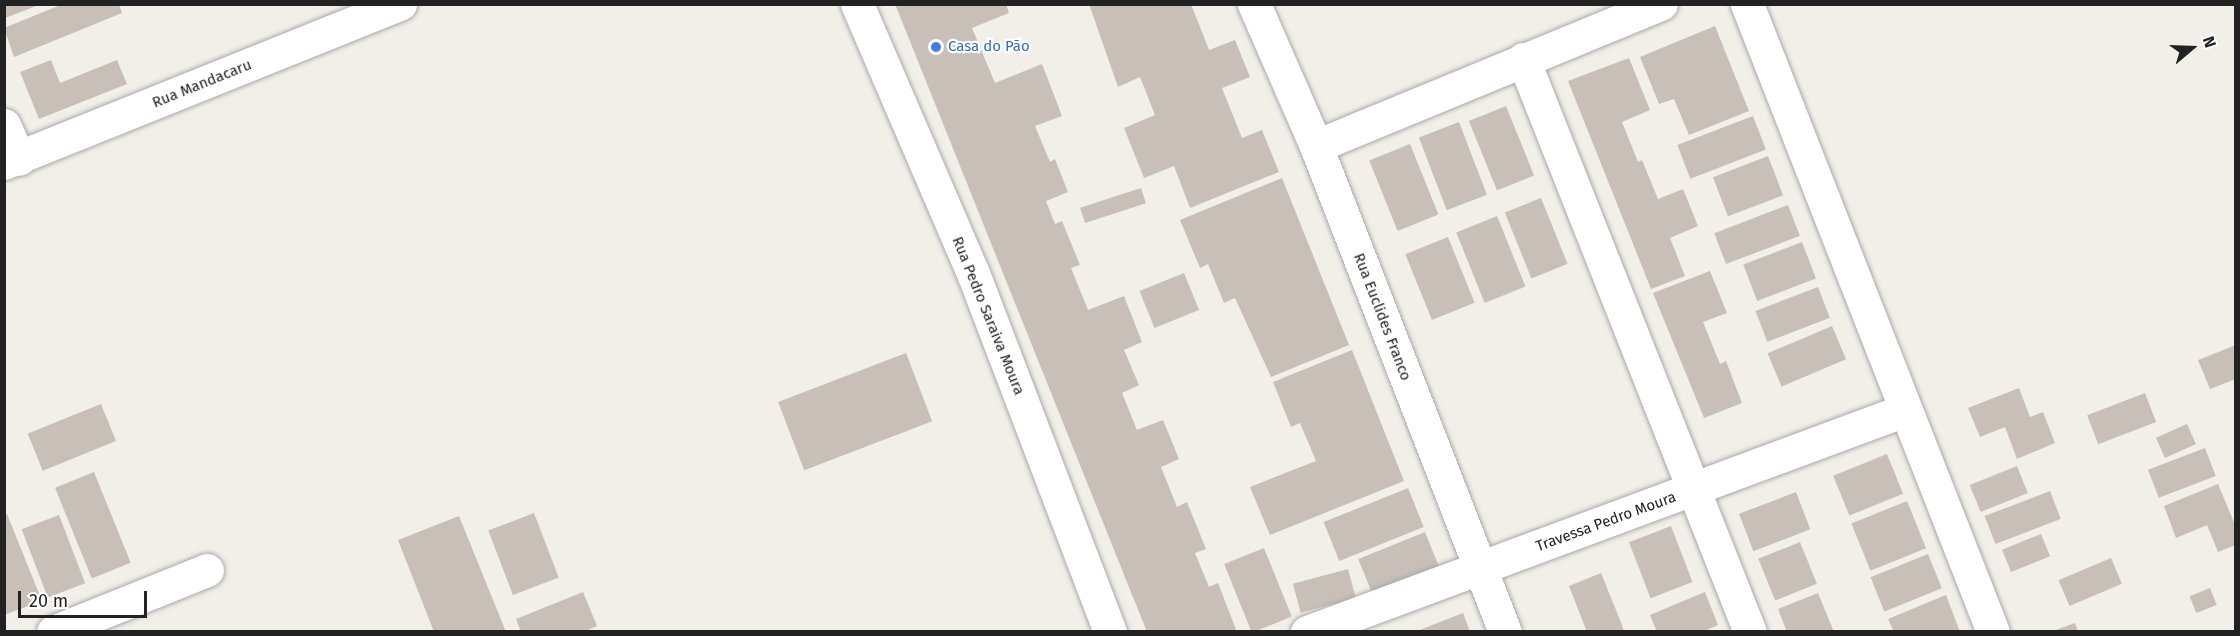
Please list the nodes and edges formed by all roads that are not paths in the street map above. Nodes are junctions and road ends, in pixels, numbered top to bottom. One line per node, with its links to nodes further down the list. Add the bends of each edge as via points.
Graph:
1 (400, 4): 9 (street, Rua Mandacaru)
2 (857, 4): 15 (street, Rua Pedro Saraiva Moura, via 973,273)
3 (1254, 4): 8 (street, Rua Euclides Franco)
4 (1662, 4): 6 (street)
5 (1747, 4): 10 (street)
6 (1523, 59): 8 (street); 11 (street)
7 (4, 125): 9 (street)
8 (1316, 146): 12 (street, Rua Euclides Franco)
9 (12, 161)
10 (1905, 410): 11 (street, Travessa Pedro Moura); 19 (street)
11 (1695, 489): 12 (street, Travessa Pedro Moura); 18 (street)
12 (1480, 569): 16 (street, Travessa Pedro Moura); 17 (street, Rua Euclides Franco)
13 (207, 570): 14 (street)
14 (53, 632)
15 (1110, 632)
16 (1307, 632)
17 (1505, 632)
18 (1750, 632)
19 (1993, 632)

